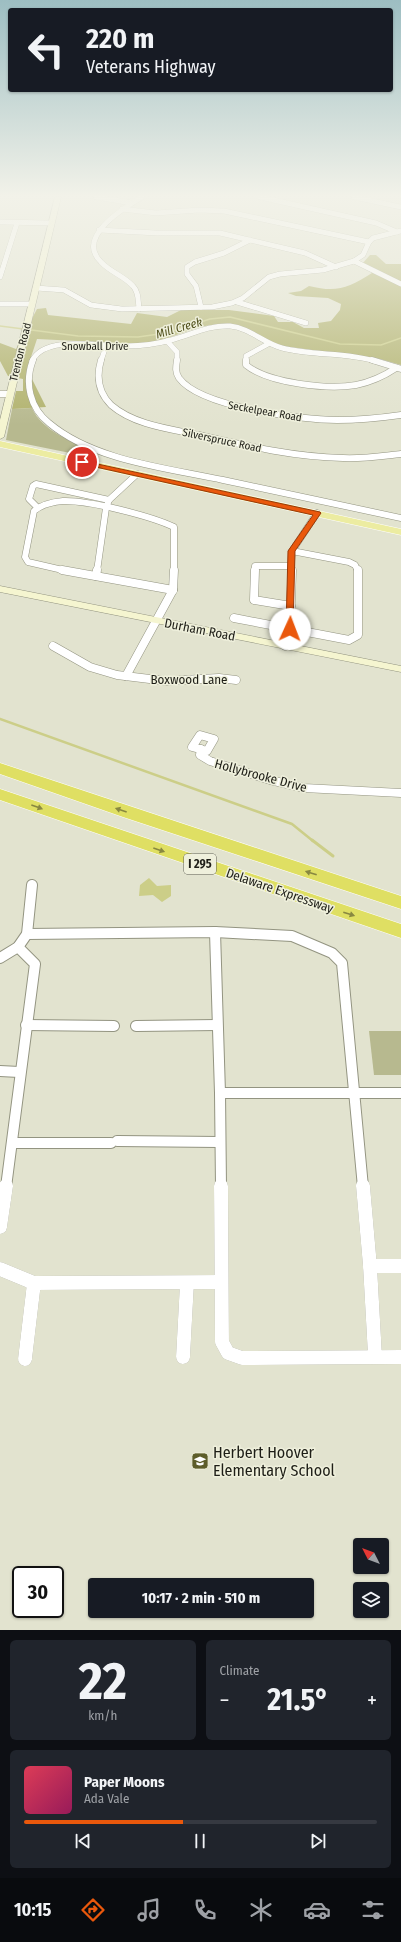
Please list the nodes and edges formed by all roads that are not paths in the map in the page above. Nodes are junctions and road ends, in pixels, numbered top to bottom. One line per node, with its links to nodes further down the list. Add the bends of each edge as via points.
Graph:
1 (40, 273): 7 (main road, Trenton Road)
2 (116, 273): 12 (street, via 134,286 138,294)
3 (187, 273): 11 (street, via 196,286)
4 (295, 273): 8 (street, via 269,278)
5 (378, 273): 6 (street)
6 (401, 284)
7 (36, 288): 10 (main road, Trenton Road); 12 (street, via 64,290 97,307)
8 (236, 302): 11 (street); 13 (street)
9 (0, 304): 10 (street)
10 (32, 304): 19 (main road, Trenton Road)
11 (201, 307): 12 (street)
12 (139, 309)
13 (306, 323)
14 (167, 341): 15 (street, Snowball Drive, via 202,328 222,326 246,330); 16 (street, Snowball Drive, via 139,346); 22 (street, Seckelpear Road, via 178,351 175,365 180,380 190,389 213,400 324,420 359,420)
15 (268, 344): 17 (street, Snowball Drive, via 291,350 359,357); 17 (street, via 246,356 246,366 254,373 288,381 348,386 372,381)
16 (106, 346): 18 (street, Snowball Drive, via 64,345 42,351 32,360); 25 (street, Silverspruce Road, via 98,374 101,391 116,408 145,422 309,456 365,458)
17 (398, 369)
18 (28, 380): 19 (street); 27 (street, Snowball Drive, via 31,400 42,416 75,441 129,460)
19 (13, 381): 21 (main road, Trenton Road)
20 (0, 394): 21 (street)
21 (10, 394): 23 (main road, Trenton Road)
22 (401, 415)
23 (0, 437)
24 (0, 444): 26 (main road)
25 (401, 454)
26 (137, 474): 28 (main road); 29 (street)
27 (241, 484): 28 (street); 33 (street, Snowball Drive)
28 (232, 494): 32 (main road)
29 (109, 500): 30 (street, via 36,484 29,499); 31 (street)
30 (37, 507): 31 (street, via 70,501); 37 (street, via 32,514 26,559 38,566)
31 (106, 508): 37 (street); 39 (street, via 159,520 174,527)
32 (317, 513): 34 (main road); 35 (street)
33 (401, 518)
34 (401, 532)
35 (292, 551): 36 (street); 43 (street, via 355,565 358,569 358,635 355,639 349,640)
36 (292, 566): 40 (street); 40 (street, via 255,566 254,573 254,600)
37 (96, 576): 39 (street)
38 (0, 589): 42 (main road, Durham Road)
39 (173, 590): 42 (street)
40 (290, 606): 43 (street)
41 (234, 618): 43 (street)
42 (156, 620): 45 (main road, Durham Road); 47 (street)
43 (290, 629): 45 (street)
44 (53, 646): 47 (street, Boxwood Lane, via 68,652 92,668)
45 (285, 646): 46 (main road, Durham Road)
46 (401, 668)
47 (126, 676): 48 (street, Boxwood Lane, via 166,681 214,677)
48 (236, 680)
49 (201, 749): 51 (street, Hollybrooke Drive, via 200,755 210,761 292,786 319,790)
50 (0, 768): 54 (highway, Delaware Expressway / I 295, one-way to 50)
51 (401, 793)
52 (0, 794): 55 (highway, Delaware Expressway / I 295, one-way to 55)
53 (32, 885): 57 (street)
54 (401, 903)
55 (401, 931)
56 (215, 932): 57 (street); 61 (street); 66 (street, via 292,936 332,953 342,963)
57 (27, 934): 58 (street)
58 (18, 947): 59 (street); 60 (street, via 35,964)
59 (0, 958)
60 (26, 1025): 62 (street); 65 (street)
61 (217, 1025): 63 (street); 67 (street)
62 (114, 1026)
63 (136, 1026)
64 (0, 1071): 65 (street)
65 (20, 1072): 70 (street)
66 (353, 1092): 67 (street); 68 (street); 72 (street)
67 (220, 1093): 69 (street)
68 (401, 1093)
69 (219, 1142): 70 (street); 75 (street)
70 (12, 1143): 71 (street)
71 (0, 1227)
72 (370, 1266): 73 (street); 78 (street)
73 (401, 1266)
74 (0, 1269): 76 (street)
75 (221, 1282): 77 (street); 78 (street, via 222,1342 228,1353 242,1358)
76 (34, 1283): 77 (street); 81 (street)
77 (187, 1283): 79 (street)
78 (375, 1356): 80 (street)
79 (183, 1357)
80 (401, 1357)
81 (25, 1359)

